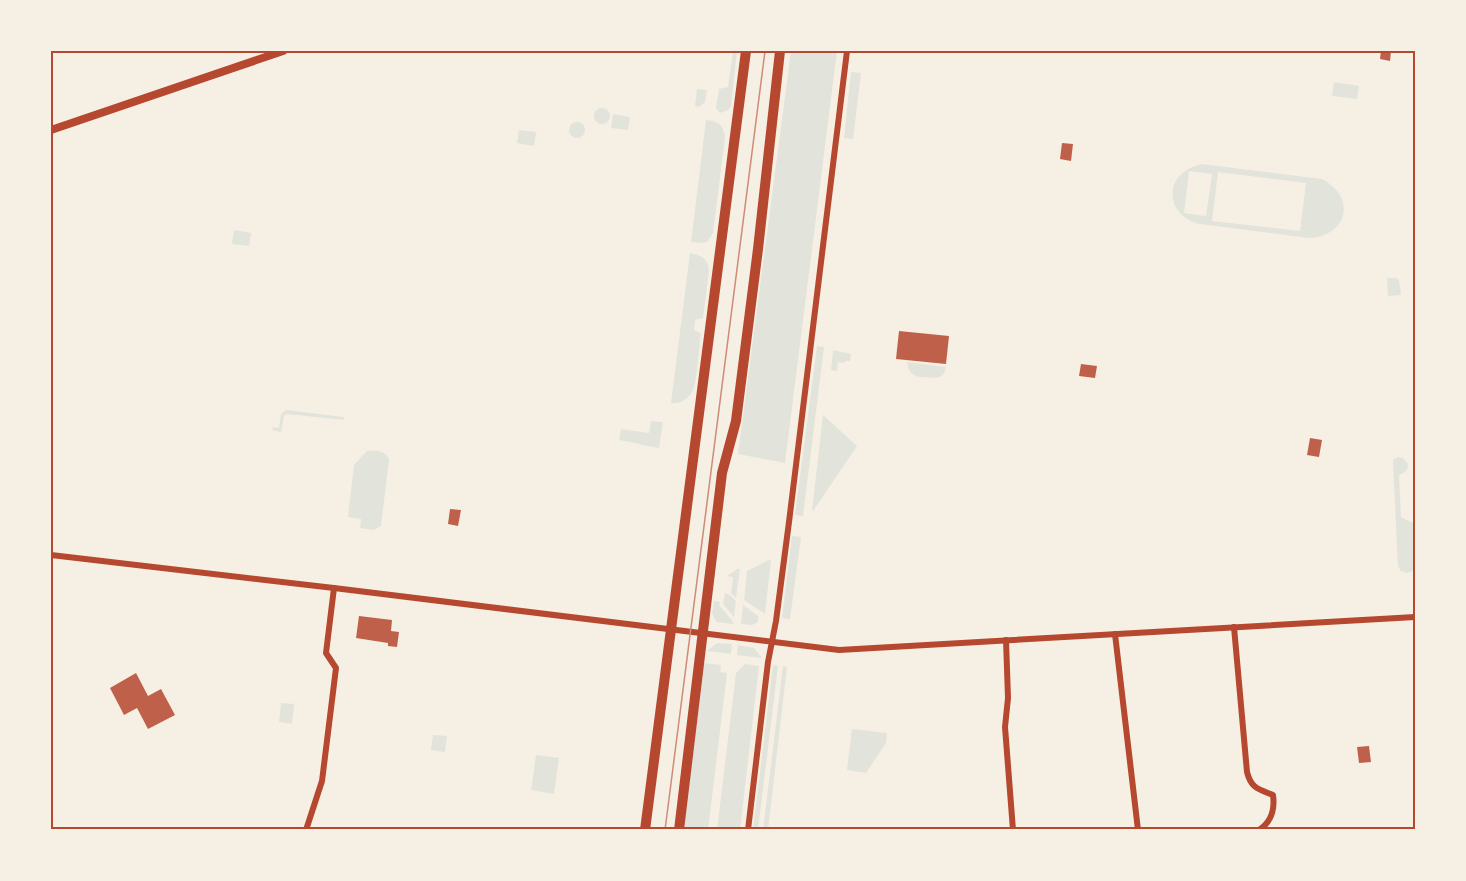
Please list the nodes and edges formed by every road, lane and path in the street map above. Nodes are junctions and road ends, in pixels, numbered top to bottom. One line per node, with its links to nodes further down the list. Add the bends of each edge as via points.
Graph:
1 (283, 51): 5 (street)
2 (746, 51): 10 (main road)
3 (780, 51): 11 (main road, via 736,421 723,472)
4 (847, 51): 14 (street)
5 (51, 130)
6 (51, 555): 7 (street)
7 (334, 588): 10 (street); 15 (street, via 326,653 336,668 322,781)
8 (1415, 617): 9 (street)
9 (1234, 627): 12 (street); 21 (street, via 1247,772 1252,785 1273,795 1269,822)
10 (670, 628): 11 (street); 16 (main road)
11 (702, 632): 14 (street); 17 (main road)
12 (1115, 634): 13 (street); 20 (street)
13 (1006, 640): 14 (street, via 839,650); 19 (street, via 1005,727)
14 (772, 641): 18 (street)
15 (306, 830)
16 (645, 830)
17 (679, 830)
18 (748, 830)
19 (1013, 830)
20 (1138, 830)
21 (1259, 830)

